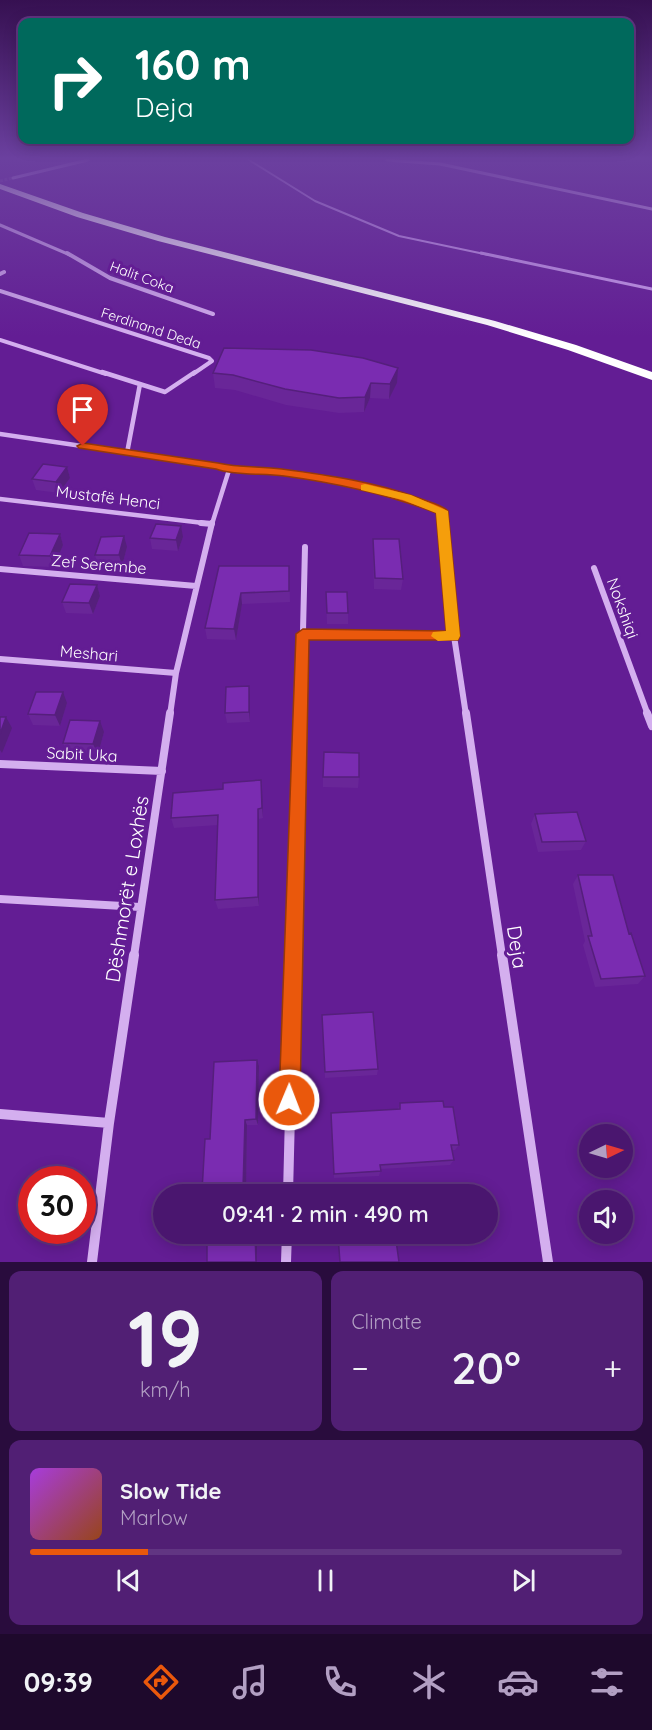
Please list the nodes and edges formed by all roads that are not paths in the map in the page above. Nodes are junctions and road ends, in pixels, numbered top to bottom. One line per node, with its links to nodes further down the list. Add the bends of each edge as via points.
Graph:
1 (96, 219): 8 (highway, via 464,315)
2 (119, 219): 7 (highway, via 501,317)
3 (0, 225): 5 (street, Halit Coka, via 65,252 110,278)
4 (0, 291): 9 (street, Ferdinand Deda, via 213,361 165,392)
5 (213, 314)
6 (0, 340): 9 (street, Ferdinand Deda)
7 (652, 367)
8 (652, 376)
9 (140, 384): 11 (street)
10 (0, 434): 11 (street)
11 (127, 453): 12 (street)
12 (229, 470): 14 (street, Dëshmorët e Loxhës); 20 (street, Deja, via 283,472 347,483 442,511)
13 (0, 499): 14 (street, Mustafë Henci)
14 (212, 524): 18 (street, Dëshmorët e Loxhës)
15 (305, 547): 19 (street)
16 (594, 568): 23 (street, Nokshiqi)
17 (0, 569): 18 (street, Zef Serembe)
18 (196, 586): 22 (street, Dëshmorët e Loxhës)
19 (303, 634): 20 (street); 30 (street)
20 (453, 636): 34 (street, Deja)
21 (0, 659): 22 (street, Meshari)
22 (176, 673): 25 (street, Dëshmorët e Loxhës)
23 (652, 726)
24 (0, 764): 25 (street, Sabit Uka)
25 (162, 771): 27 (street, Dëshmorët e Loxhës)
26 (0, 899): 27 (street)
27 (140, 907): 29 (street, Dëshmorët e Loxhës)
28 (0, 1114): 29 (street)
29 (109, 1123): 32 (street, Dëshmorët e Loxhës)
30 (288, 1184)
31 (287, 1244): 33 (street)
32 (92, 1262)
33 (286, 1262)
34 (548, 1262)

